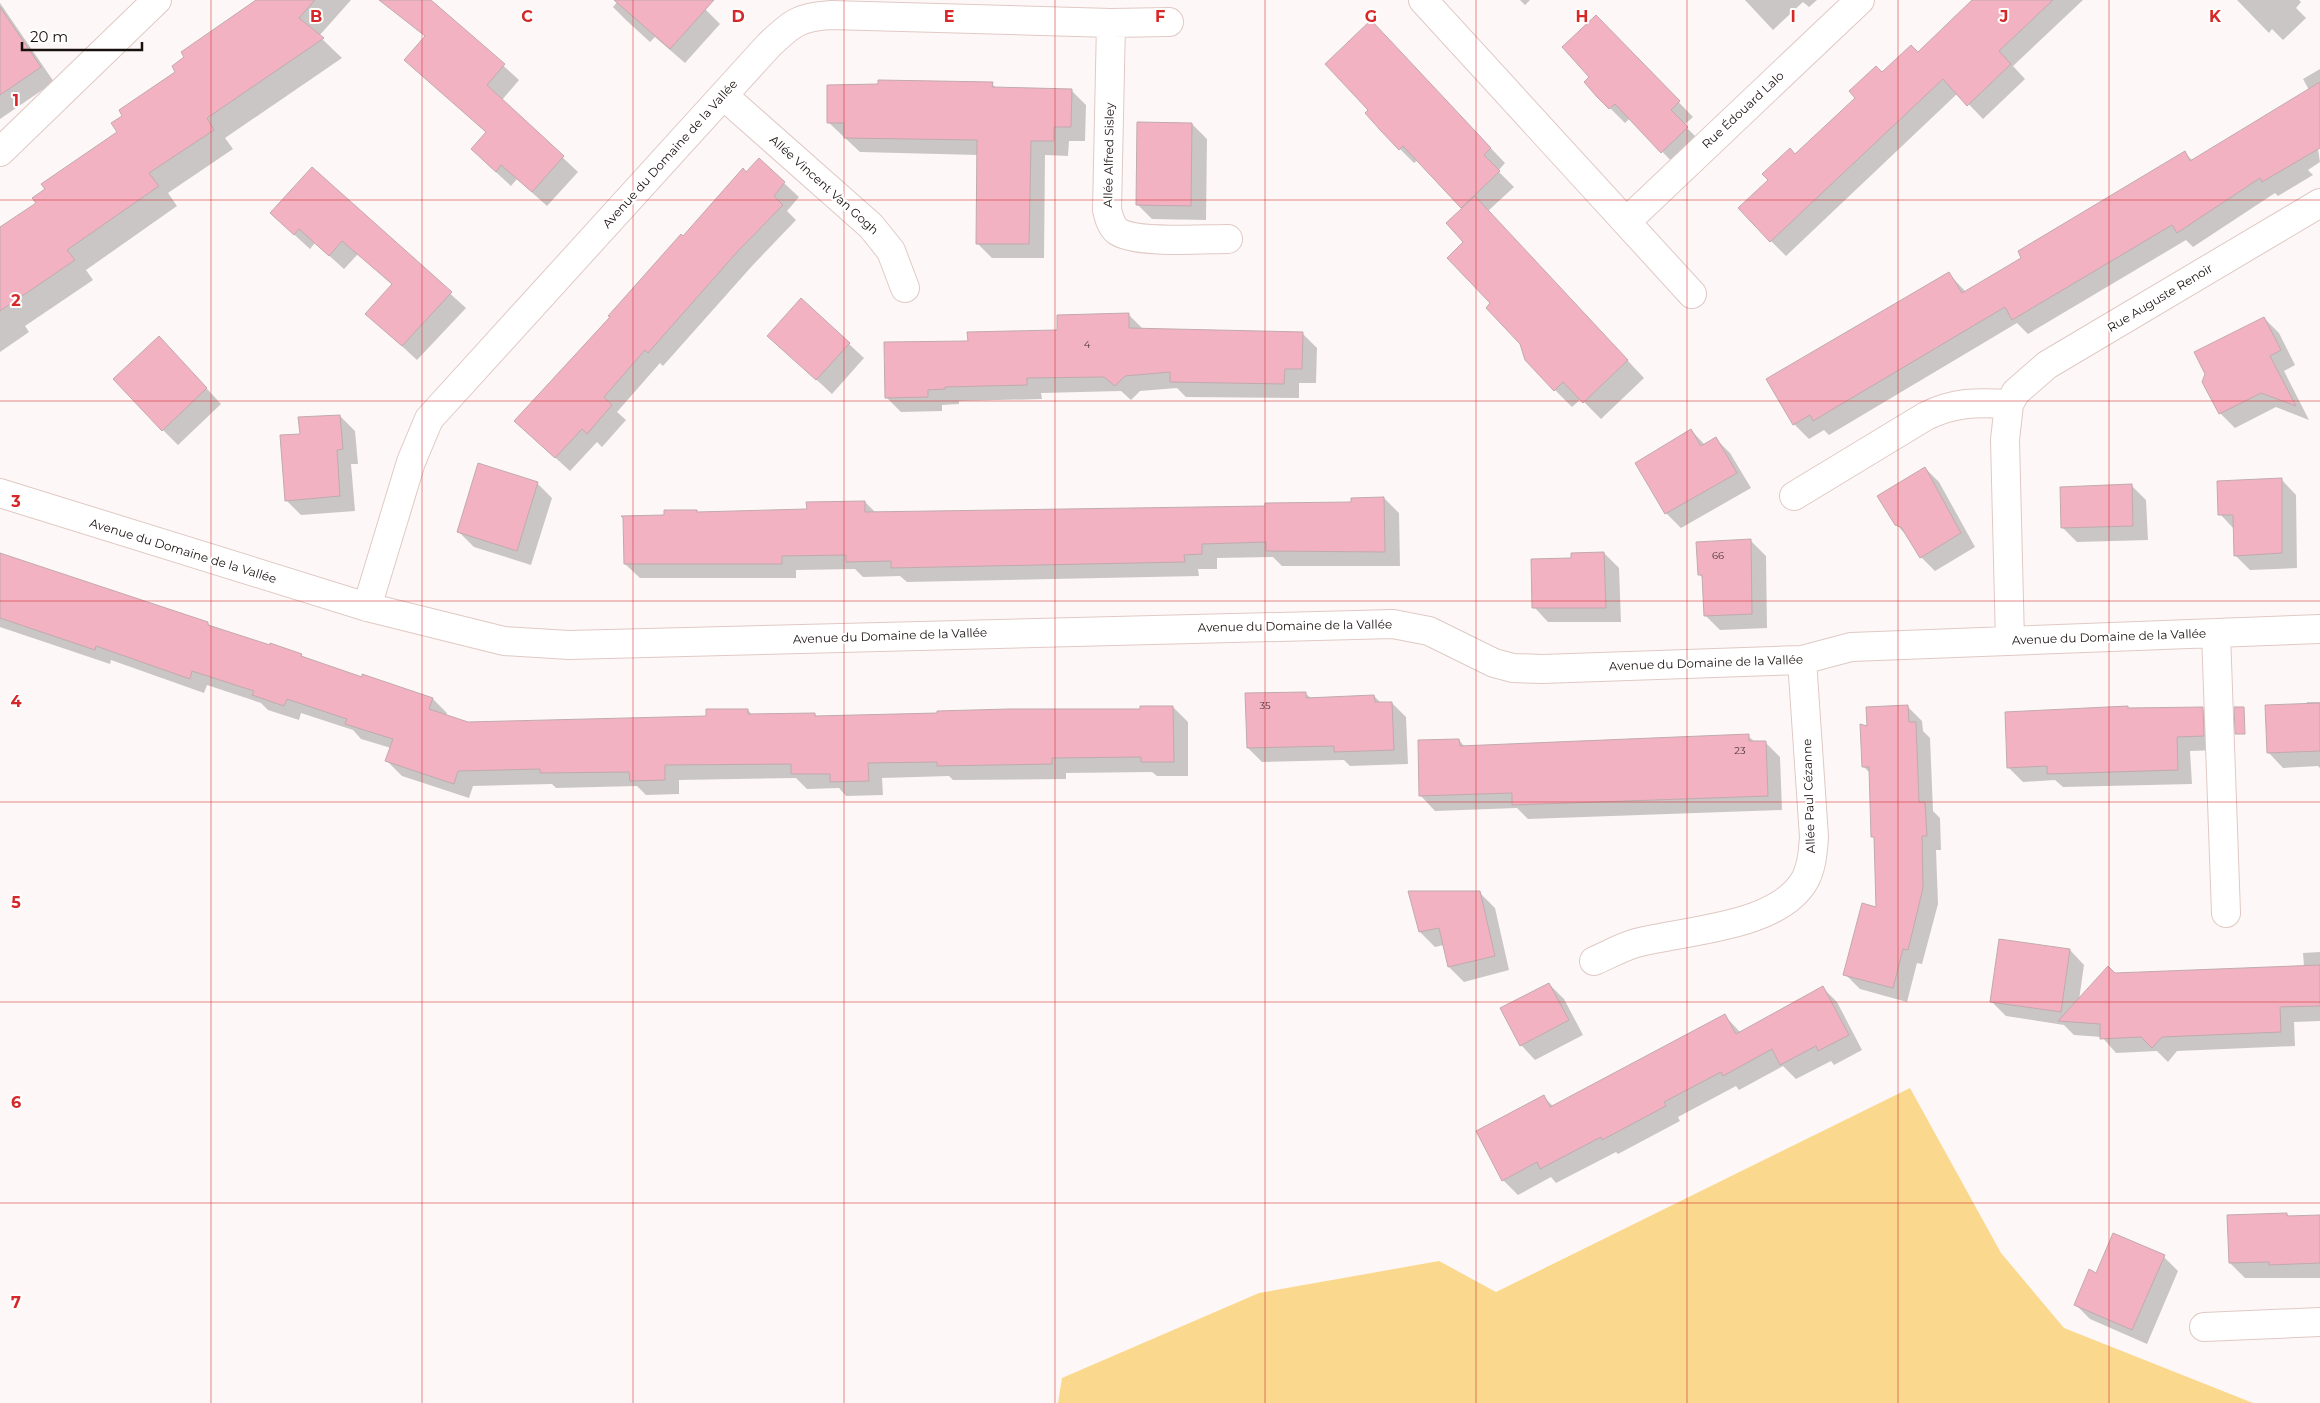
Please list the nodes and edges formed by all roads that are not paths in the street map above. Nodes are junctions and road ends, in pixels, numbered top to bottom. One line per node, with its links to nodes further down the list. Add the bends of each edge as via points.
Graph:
1 (157, 0): 8 (street)
2 (1423, 0): 10 (street)
3 (1860, 0): 10 (street, Rue Édouard Lalo)
4 (1034, 10): 6 (street, Avenue du Domaine de la Vallée); 7 (street, Avenue du Domaine de la Vallée, via 809,17 782,33)
5 (1169, 22): 6 (street, Avenue du Domaine de la Vallée)
6 (1111, 23): 11 (street, Allée Alfred Sisley, via 1107,210 1110,223 1127,236 1144,239)
7 (724, 96): 12 (street, Allée Vincent Van Gogh, via 871,226 891,251); 17 (street, Avenue du Domaine de la Vallée, via 429,419 411,462)
8 (0, 152)
9 (2320, 203): 14 (street, Rue Auguste Renoir, via 2047,365 2016,392)
10 (1627, 221): 13 (street)
11 (1228, 238)
12 (905, 288)
13 (1692, 294)
14 (2009, 404): 16 (street, via 1975,403 1945,407); 20 (street, via 2005,440)
15 (0, 493): 17 (street, Avenue du Domaine de la Vallée)
16 (1794, 496)
17 (367, 607): 21 (street, Avenue du Domaine de la Vallée, via 504,641 569,646 1393,624 1428,631 1494,663 1513,668)
18 (2320, 629): 19 (street, Avenue du Domaine de la Vallée)
19 (2216, 633): 20 (street, Avenue du Domaine de la Vallée); 22 (street, Avenue du Domaine de la Vallée)
20 (2010, 641): 21 (street, Avenue du Domaine de la Vallée, via 1851,647)
21 (1802, 660): 23 (street, Allée Paul Cézanne, via 1814,837 1812,861 1805,879 1778,907 1757,918 1635,944)
22 (2226, 913)
23 (1594, 961)
24 (2320, 1322): 25 (street)
25 (2204, 1326)

